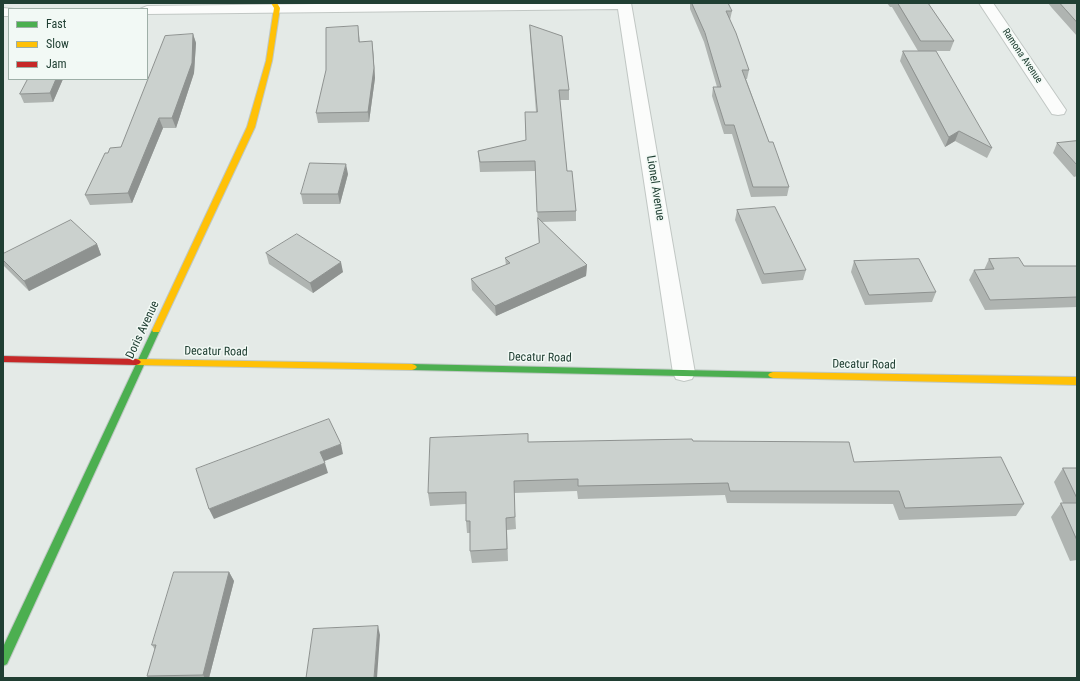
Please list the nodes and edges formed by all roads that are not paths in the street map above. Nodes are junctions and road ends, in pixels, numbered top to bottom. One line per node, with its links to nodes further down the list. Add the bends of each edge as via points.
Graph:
1 (986, 3): 5 (street, Ramona Avenue)
2 (624, 4): 3 (street); 8 (street, Lionel Avenue)
3 (275, 6): 4 (street); 7 (street, Doris Avenue, via 269,61 251,127)
4 (148, 10)
5 (1058, 110)
6 (3, 359): 7 (street, Decatur Road)
7 (141, 363): 8 (street, Decatur Road); 10 (street, Doris Avenue)
8 (684, 373): 9 (street, Decatur Road)
9 (1077, 381)
10 (3, 660)

